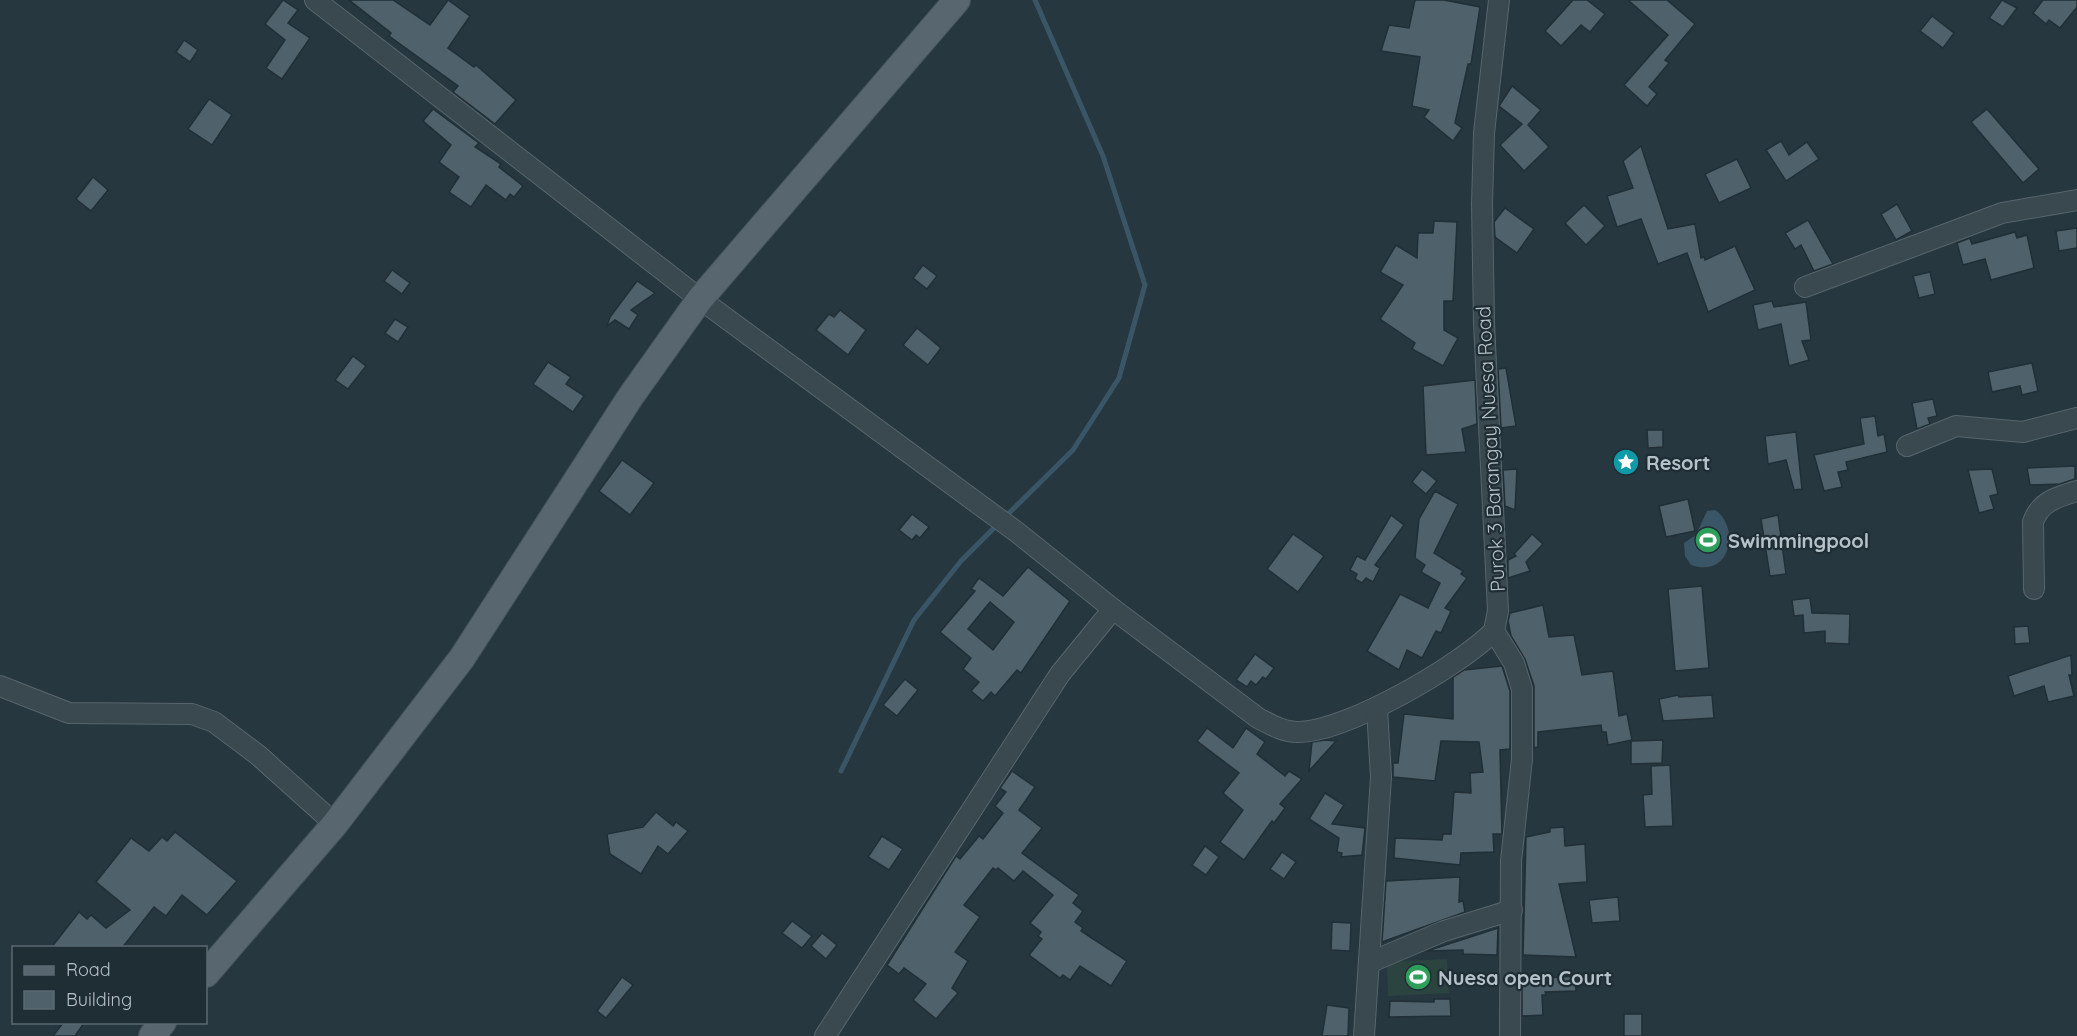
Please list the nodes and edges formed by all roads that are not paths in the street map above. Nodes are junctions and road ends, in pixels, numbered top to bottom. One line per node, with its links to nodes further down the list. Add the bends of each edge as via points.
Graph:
1 (315, 0): 6 (street)
2 (957, 0): 6 (main road)
3 (1499, 0): 12 (street, Purok 3 Barangay Nuesa Road, via 1484,134 1482,204 1498,611)
4 (2077, 200): 5 (street, via 2002,213)
5 (1805, 287)
6 (700, 299): 11 (street, via 1018,533); 15 (main road, via 631,396 462,658)
7 (2077, 418): 8 (street, via 2023,432 1956,426)
8 (1907, 446)
9 (2077, 491): 10 (street, via 2046,503 2036,514)
10 (2034, 589)
11 (1113, 609): 14 (street, via 1258,718 1276,727 1297,732 1330,726); 21 (street, via 1060,674)
12 (1494, 632): 14 (street); 16 (street, via 1514,663 1522,689 1522,759 1511,861)
13 (0, 686): 15 (street, via 69,712 192,714 214,722 258,755)
14 (1377, 709): 17 (street, via 1381,777)
15 (335, 824): 18 (main road)
16 (1512, 910): 17 (street, via 1444,931); 23 (street)
17 (1371, 962): 22 (street)
18 (207, 973)
19 (162, 1024): 20 (main road)
20 (152, 1036)
21 (825, 1036)
22 (1364, 1036)
23 (1510, 1036)

